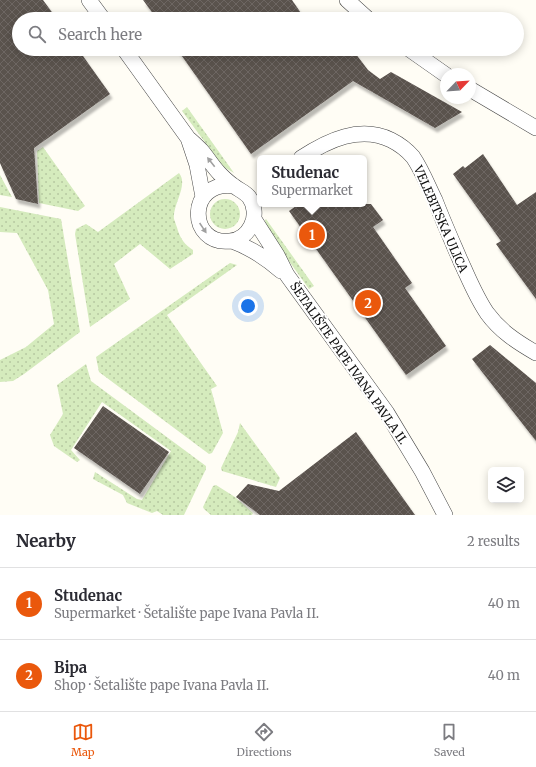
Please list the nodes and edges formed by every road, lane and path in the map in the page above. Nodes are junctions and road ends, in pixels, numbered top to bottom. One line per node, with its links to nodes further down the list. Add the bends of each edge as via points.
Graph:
1 (89, 0): 3 (street)
2 (347, 0): 4 (street)
3 (98, 12)
4 (360, 12)
5 (129, 56): 10 (street, ŠETALIŠTE PAPE IVANA PAVLA II.)
6 (419, 56): 7 (street)
7 (440, 71)
8 (476, 93): 9 (street)
9 (536, 128)
10 (188, 138): 12 (street, ŠETALIŠTE PAPE IVANA PAVLA II., one-way to 10); 14 (street, ŠETALIŠTE PAPE IVANA PAVLA II., via 199,172)
11 (306, 155): 18 (street, VELEBITSKA ULICA, via 332,140 354,134 384,136 399,144 412,156 424,176 473,289 487,313 501,330)
12 (234, 186): 13 (street, ŠETALIŠTE PAPE IVANA PAVLA II.); 14 (street, via 217,187)
13 (254, 192): 15 (street, ŠETALIŠTE PAPE IVANA PAVLA II.)
14 (203, 197): 16 (street, ŠETALIŠTE PAPE IVANA PAVLA II., one-way to 16, via 198,213 203,230 216,240)
15 (254, 219): 16 (street, via 246,233); 17 (street, ŠETALIŠTE PAPE IVANA PAVLA II.)
16 (232, 241): 17 (street, ŠETALIŠTE PAPE IVANA PAVLA II., via 264,256)
17 (287, 275): 19 (street, ŠETALIŠTE PAPE IVANA PAVLA II., via 387,412)
18 (536, 353)
19 (445, 515)

